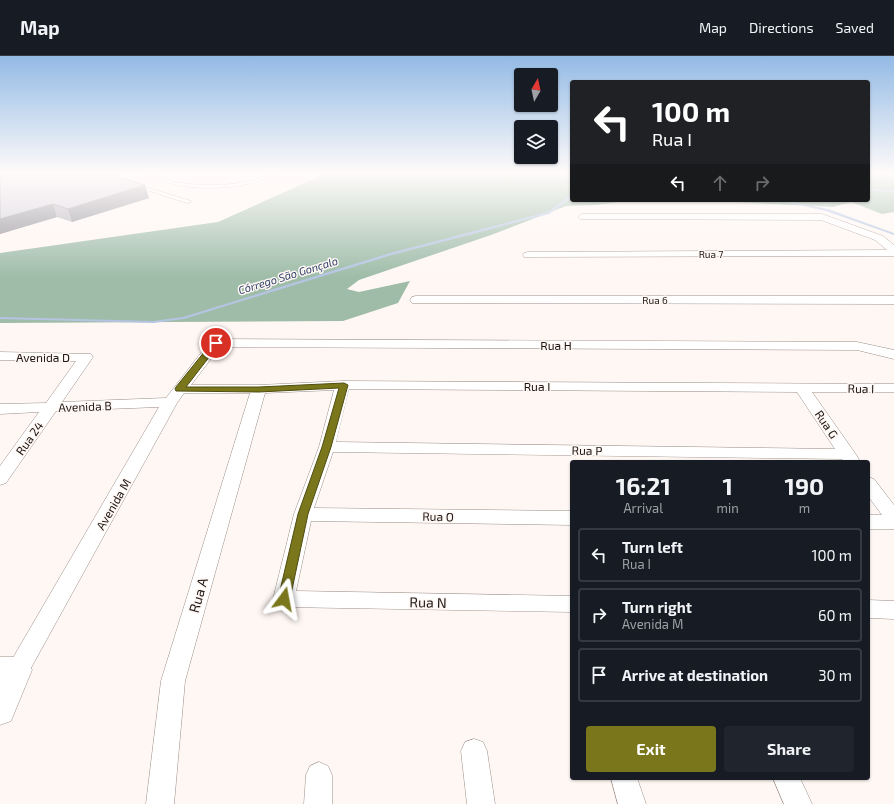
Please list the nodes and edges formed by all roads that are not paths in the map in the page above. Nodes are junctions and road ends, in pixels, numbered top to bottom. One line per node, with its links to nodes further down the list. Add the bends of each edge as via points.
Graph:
1 (583, 217): 2 (street, via 822,217 879,238)
2 (894, 251): 3 (street, Rua 7)
3 (528, 254)
4 (416, 300): 5 (street, Rua 6)
5 (894, 300)
6 (216, 343): 7 (street, Rua H, via 857,346); 14 (street, Avenida M)
7 (894, 355)
8 (0, 356): 9 (street, Avenida D)
9 (86, 357): 15 (street, Rua 24)
10 (344, 385): 11 (street, Rua I); 13 (street, Rua I); 17 (street)
11 (801, 386): 12 (street, Rua I); 18 (street, Rua G)
12 (894, 388)
13 (259, 389): 14 (street, Rua I); 35 (street, Rua A, via 173,681)
14 (175, 396): 15 (street, Avenida B); 29 (street, Avenida M)
15 (51, 407): 16 (street, Avenida B); 19 (street, Rua 24)
16 (0, 409)
17 (327, 447): 18 (street, Rua P); 21 (street)
18 (850, 458)
19 (0, 479)
20 (870, 486): 23 (street)
21 (303, 514): 22 (street, Rua O); 26 (street, Rua N, via 284,599)
22 (570, 518)
23 (894, 518)
24 (870, 522): 25 (street)
25 (894, 522)
26 (570, 604)
27 (870, 609): 28 (street)
28 (894, 610)
29 (9, 670): 30 (street)
30 (0, 711)
31 (474, 751): 37 (street)
32 (319, 775): 36 (street)
33 (625, 780): 38 (street)
34 (787, 780): 39 (street)
35 (160, 804)
36 (318, 804)
37 (481, 804)
38 (632, 804)
39 (798, 804)

